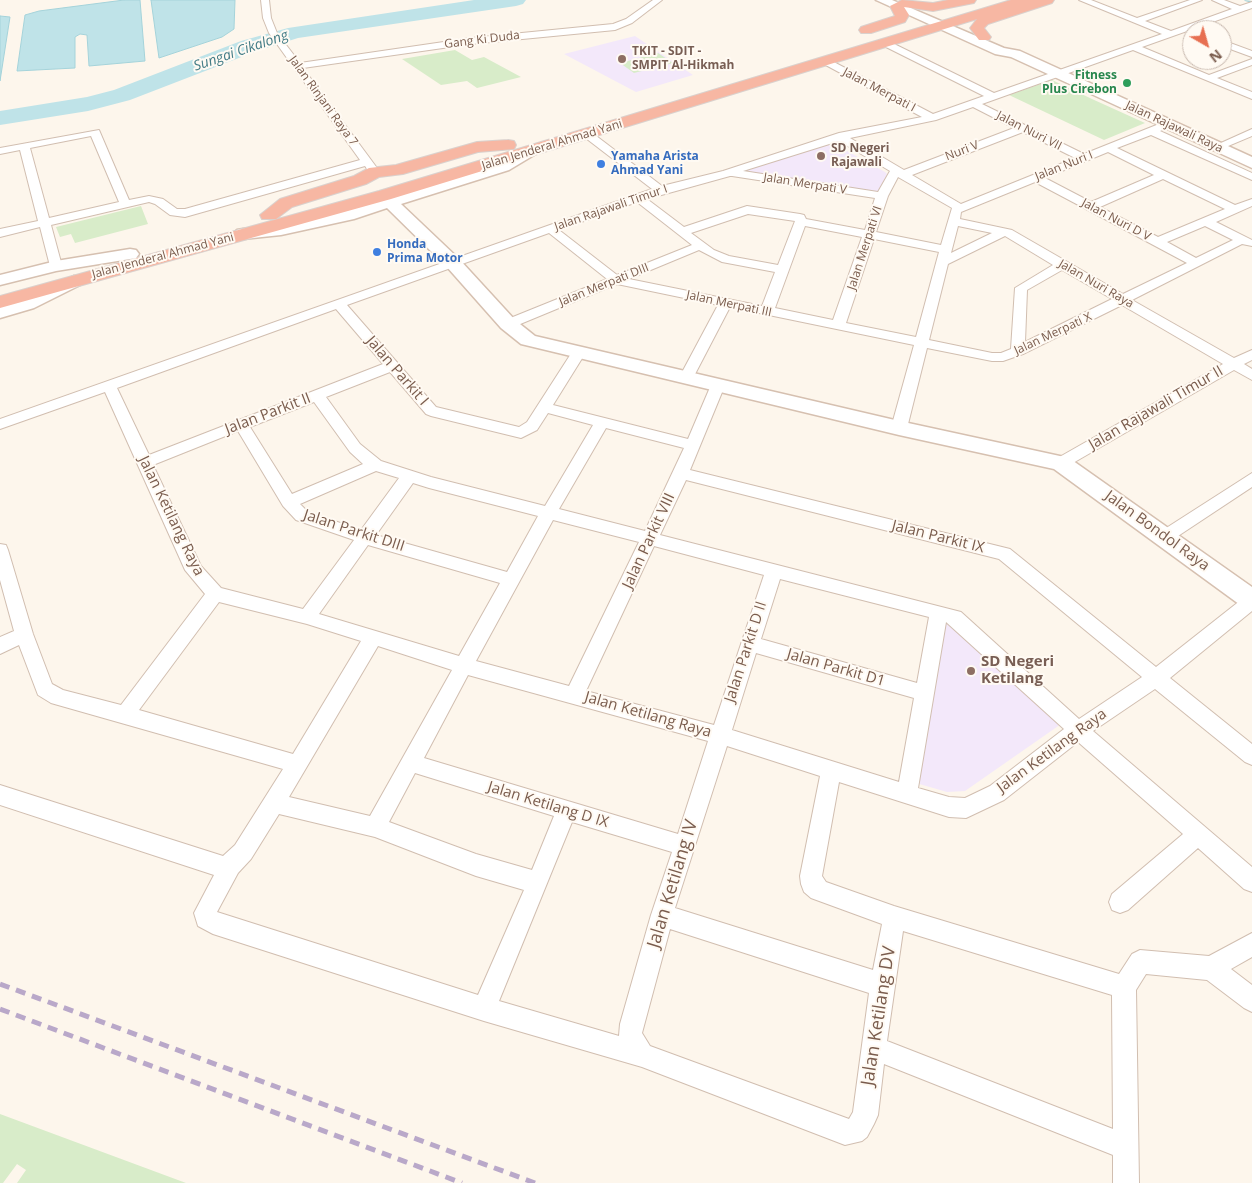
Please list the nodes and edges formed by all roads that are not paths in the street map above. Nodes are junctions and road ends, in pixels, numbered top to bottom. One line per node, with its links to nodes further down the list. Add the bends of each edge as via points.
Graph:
1 (265, 0): 29 (street, Jalan Rinjani Raya 7, via 273,33)
2 (658, 0): 29 (street, Gang Ki Duda, via 615,28 471,41)
3 (882, 0): 11 (street, Jalan Rajawali Raya)
4 (969, 0): 11 (highway, via 933,7)
5 (992, 0): 17 (highway, Jalan Jenderal Ahmad Yani)
6 (1025, 0): 17 (highway, Jalan Jenderal Ahmad Yani)
7 (1047, 0): 21 (highway, via 983,21 977,28)
8 (1083, 0): 18 (street)
9 (1198, 0): 13 (street)
10 (1216, 0): 14 (street)
11 (904, 2): 17 (street, Jalan Rajawali Raya); 22 (highway, via 900,19 861,32 855,36)
12 (1252, 5): 14 (street, Jalan Rajawali Timur I)
13 (1178, 7): 16 (street); 18 (street)
14 (1237, 10): 15 (street); 16 (street, Jalan Rajawali Timur I)
15 (1252, 18)
16 (1212, 19)
17 (941, 21): 21 (street, Jalan Rajawali Raya); 22 (highway, Jalan Jenderal Ahmad Yani); 23 (highway, Jalan Jenderal Ahmad Yani)
18 (1136, 21): 20 (street)
19 (1182, 32): 20 (street, Jalan Rajawali Timur I)
20 (1171, 34): 24 (street, Jalan Rajawali Timur I)
21 (980, 38): 23 (highway, via 941,34); 30 (street, Jalan Rajawali Raya, via 1000,51 1015,54)
22 (855, 41): 42 (highway, Jalan Jenderal Ahmad Yani)
23 (887, 43): 27 (highway, Jalan Jenderal Ahmad Yani); 33 (street)
24 (1134, 47): 30 (street, Jalan Rajawali Timur I); 31 (street)
25 (1232, 47): 26 (street)
26 (1252, 54)
27 (825, 61): 35 (street, Jalan Merpati I); 40 (highway, Jalan Jenderal Ahmad Yani)
28 (1252, 62): 31 (street)
29 (298, 66): 51 (street, Jalan Rinjani Raya 7)
30 (1057, 74): 33 (street, Jalan Rajawali Timur I); 36 (street, Jalan Rajawali Raya)
31 (1208, 78): 32 (street)
32 (1252, 96)
33 (994, 97): 34 (street, Jalan Rajawali Timur I)
34 (975, 104): 35 (street, Jalan Rajawali Timur I); 37 (street, Jalan Nuri VII)
35 (932, 118): 41 (street, Jalan Rajawali Timur I); 45 (street, via 924,124)
36 (1168, 124): 38 (street, Jalan Nuri I); 44 (street, Jalan Rajawali Raya)
37 (1023, 128): 49 (street, Jalan Nuri VII); 53 (street, Nuri V)
38 (1152, 131): 46 (street, Jalan Nuri I); 55 (street)
39 (1252, 132): 44 (street)
40 (588, 134): 48 (highway, Jalan Jenderal Ahmad Yani); 57 (street)
41 (840, 137): 45 (street); 52 (street, Jalan Rajawali Timur I)
42 (508, 145): 51 (highway, via 478,147 397,170); 66 (highway, Jalan Jenderal Ahmad Yani)
43 (24, 146): 47 (street); 62 (street, via 95,132); 70 (street)
44 (1217, 146): 50 (street, Jalan Rajawali Raya)
45 (855, 147): 53 (street)
46 (1108, 148): 49 (street, Jalan Nuri I); 54 (street)
47 (0, 151)
48 (529, 152): 61 (street, via 504,167); 75 (highway, Jalan Jenderal Ahmad Yani)
49 (1083, 158): 56 (street, Jalan Nuri I)
50 (1252, 163)
51 (371, 167): 62 (street, via 185,213 174,212 154,199); 66 (highway, via 360,180 286,203)
52 (728, 173): 57 (street, Jalan Rajawali Timur I); 58 (street, Jalan Merpati V)
53 (898, 173): 58 (street, Jalan Merpati VI); 63 (street)
54 (1168, 177): 64 (street); 65 (street)
55 (1252, 177)
56 (1035, 178): 63 (street, Jalan Nuri I); 64 (street, Jalan Nuri D V)
57 (660, 190): 59 (street, Jalan Rajawali Timur I)
58 (882, 196): 76 (street, Jalan Merpati VI)
59 (639, 198): 71 (street, Jalan Rajawali Timur I); 72 (street)
60 (1252, 202): 65 (street)
61 (390, 203): 75 (street, via 310,225); 83 (street)
62 (125, 204): 70 (street)
63 (960, 208): 67 (street)
64 (1095, 209): 77 (street, Jalan Nuri D V)
65 (1236, 210): 69 (street)
66 (269, 215): 80 (highway, Jalan Jenderal Ahmad Yani)
67 (952, 221): 73 (street, Jalan Nuri Raya); 81 (street)
68 (801, 222): 72 (street, via 796,216 747,210); 76 (street); 86 (street)
69 (1207, 222): 77 (street); 78 (street)
70 (43, 223): 74 (street); 82 (street)
71 (551, 229): 83 (street, Jalan Rajawali Timur I); 88 (street, Jalan Merpati III)
72 (684, 231): 79 (street)
73 (1004, 232): 81 (street); 85 (street, Jalan Nuri Raya)
74 (0, 233)
75 (244, 234): 87 (highway, Jalan Jenderal Ahmad Yani)
76 (870, 236): 81 (street); 95 (street, Jalan Merpati VI, via 841,321)
77 (1157, 242): 84 (street, Jalan Nuri D V)
78 (1247, 242): 84 (street, Jalan Merpati X)
79 (699, 246): 86 (street, via 721,258); 88 (street, Jalan Merpati DIII)
80 (130, 254): 82 (street, Jalan Jenderal Ahmad Yani); 89 (highway, Jalan Jenderal Ahmad Yani)
81 (943, 255): 96 (street)
82 (54, 259): 89 (street, Jalan Jenderal Ahmad Yani)
83 (453, 263): 91 (street, Jalan Rajawali Timur I); 94 (street)
84 (1196, 263): 90 (street, Jalan Merpati X)
85 (1062, 265): 90 (street, Jalan Nuri Raya); 97 (street, via 1021,288)
86 (782, 270): 93 (street)
87 (77, 280): 89 (street, Jalan Jenderal Ahmad Yani, via 27,304)
88 (616, 280): 92 (street, Jalan Merpati III); 94 (street, Jalan Merpati DIII)
89 (1, 296)
90 (1123, 300): 97 (street, Jalan Merpati X); 100 (street, Jalan Nuri Raya)
91 (338, 303): 101 (street, Jalan Parkit I); 104 (street, Jalan Rajawali Timur I)
92 (726, 303): 93 (street, Jalan Merpati III); 103 (street)
93 (767, 312): 95 (street, Jalan Merpati III, via 828,325)
94 (508, 324): 98 (street, via 528,340)
95 (837, 324): 96 (street, Jalan Merpati III)
96 (922, 343): 97 (street, Jalan Merpati X, via 992,357); 111 (street)
97 (1018, 351)
98 (579, 352): 103 (street); 107 (street, Jalan Parkit I)
99 (1252, 354): 100 (street, Jalan Rajawali Timur II)
100 (1234, 364): 102 (street, Jalan Nuri Raya); 114 (street, Jalan Rajawali Timur II)
101 (392, 366): 106 (street, Jalan Parkit II); 107 (street, Jalan Parkit I, via 431,410 440,414 520,433 532,426)
102 (1252, 375)
103 (686, 378): 105 (street)
104 (109, 385): 108 (street, Jalan Rajawali Timur I); 113 (street, Jalan Ketilang Raya)
105 (718, 385): 111 (street); 112 (street, Jalan Parkit VIII)
106 (317, 395): 109 (street, Jalan Parkit II); 115 (street, via 355,448)
107 (543, 408): 110 (street)
108 (0, 424)
109 (241, 424): 113 (street, Jalan Parkit II); 119 (street, Jalan Parkit DIII)
110 (601, 424): 112 (street); 120 (street)
111 (899, 428): 114 (street)
112 (692, 445): 116 (street, Jalan Parkit VIII)
113 (145, 462): 127 (street, Jalan Ketilang Raya, via 194,570)
114 (1061, 463): 121 (street, Jalan Bondol Raya)
115 (374, 465): 117 (street); 119 (street)
116 (681, 473): 123 (street, Jalan Parkit VIII); 136 (street, Jalan Parkit IX, via 1004,554)
117 (410, 475): 120 (street); 122 (street)
118 (1252, 479): 121 (street)
119 (289, 502): 122 (street, Jalan Parkit DIII, via 308,519)
120 (549, 512): 123 (street); 126 (street)
121 (1166, 536): 128 (street, Jalan Bondol Raya)
122 (366, 538): 126 (street, Jalan Parkit DIII); 130 (street)
123 (651, 538): 125 (street); 138 (street, Jalan Parkit VIII)
124 (0, 550): 131 (street)
125 (774, 569): 129 (street); 133 (street, Jalan Parkit D II)
126 (512, 580): 135 (street)
127 (215, 594): 130 (street, Jalan Ketilang Raya); 139 (street)
128 (1252, 600): 136 (street, Jalan Ketilang Raya)
129 (939, 612): 137 (street); 140 (street, via 955,616 967,625)
130 (307, 618): 132 (street, Jalan Ketilang Raya)
131 (24, 634): 134 (street); 139 (street, via 45,689 58,697)
132 (373, 638): 135 (street, Jalan Ketilang Raya); 144 (street)
133 (749, 643): 137 (street, Jalan Parkit D1); 141 (street, Jalan Parkit D II)
134 (0, 646)
135 (465, 666): 138 (street, Jalan Ketilang Raya); 143 (street)
136 (1156, 678): 140 (street, Jalan Ketilang Raya); 142 (street, Jalan Parkit IX)
137 (924, 693): 147 (street)
138 (575, 694): 141 (street, Jalan Ketilang Raya)
139 (125, 714): 144 (street)
140 (1078, 730): 147 (street, Jalan Ketilang Raya, via 980,803 966,808 949,807); 151 (street)
141 (718, 735): 145 (street, Jalan Ketilang Raya); 152 (street, Jalan Ketilang IV)
142 (1252, 756)
143 (411, 763): 149 (street, Jalan Ketilang D IX); 150 (street)
144 (296, 764): 148 (street)
145 (831, 769): 147 (street, Jalan Ketilang Raya); 158 (street, via 812,884 825,893)
146 (0, 795): 153 (street, via 223,867)
147 (907, 795)
148 (274, 803): 150 (street); 153 (street, via 243,852)
149 (566, 811): 152 (street, Jalan Ketilang D IX); 155 (street)
150 (375, 826): 155 (street, via 476,865)
151 (1199, 834): 154 (street); 156 (street)
152 (685, 846): 157 (street, Jalan Ketilang IV)
153 (230, 866): 164 (street, via 205,913 213,923)
154 (1252, 881)
155 (538, 883): 164 (street)
156 (1120, 902)
157 (662, 915): 161 (street); 166 (street, Jalan Ketilang IV, via 630,1033)
158 (894, 917): 161 (street, Jalan Ketilang DV); 162 (street)
159 (1252, 944): 160 (street)
160 (1211, 968): 162 (street, via 1140,962); 163 (street)
161 (882, 985): 165 (street, Jalan Ketilang DV)
162 (1124, 987): 167 (street)
163 (1252, 1000)
164 (484, 1008): 166 (street)
165 (874, 1048): 166 (street, Jalan Ketilang DV, via 864,1115 858,1128 852,1132); 167 (street)
166 (642, 1055)
167 (1125, 1147): 168 (street)
168 (1126, 1183)

